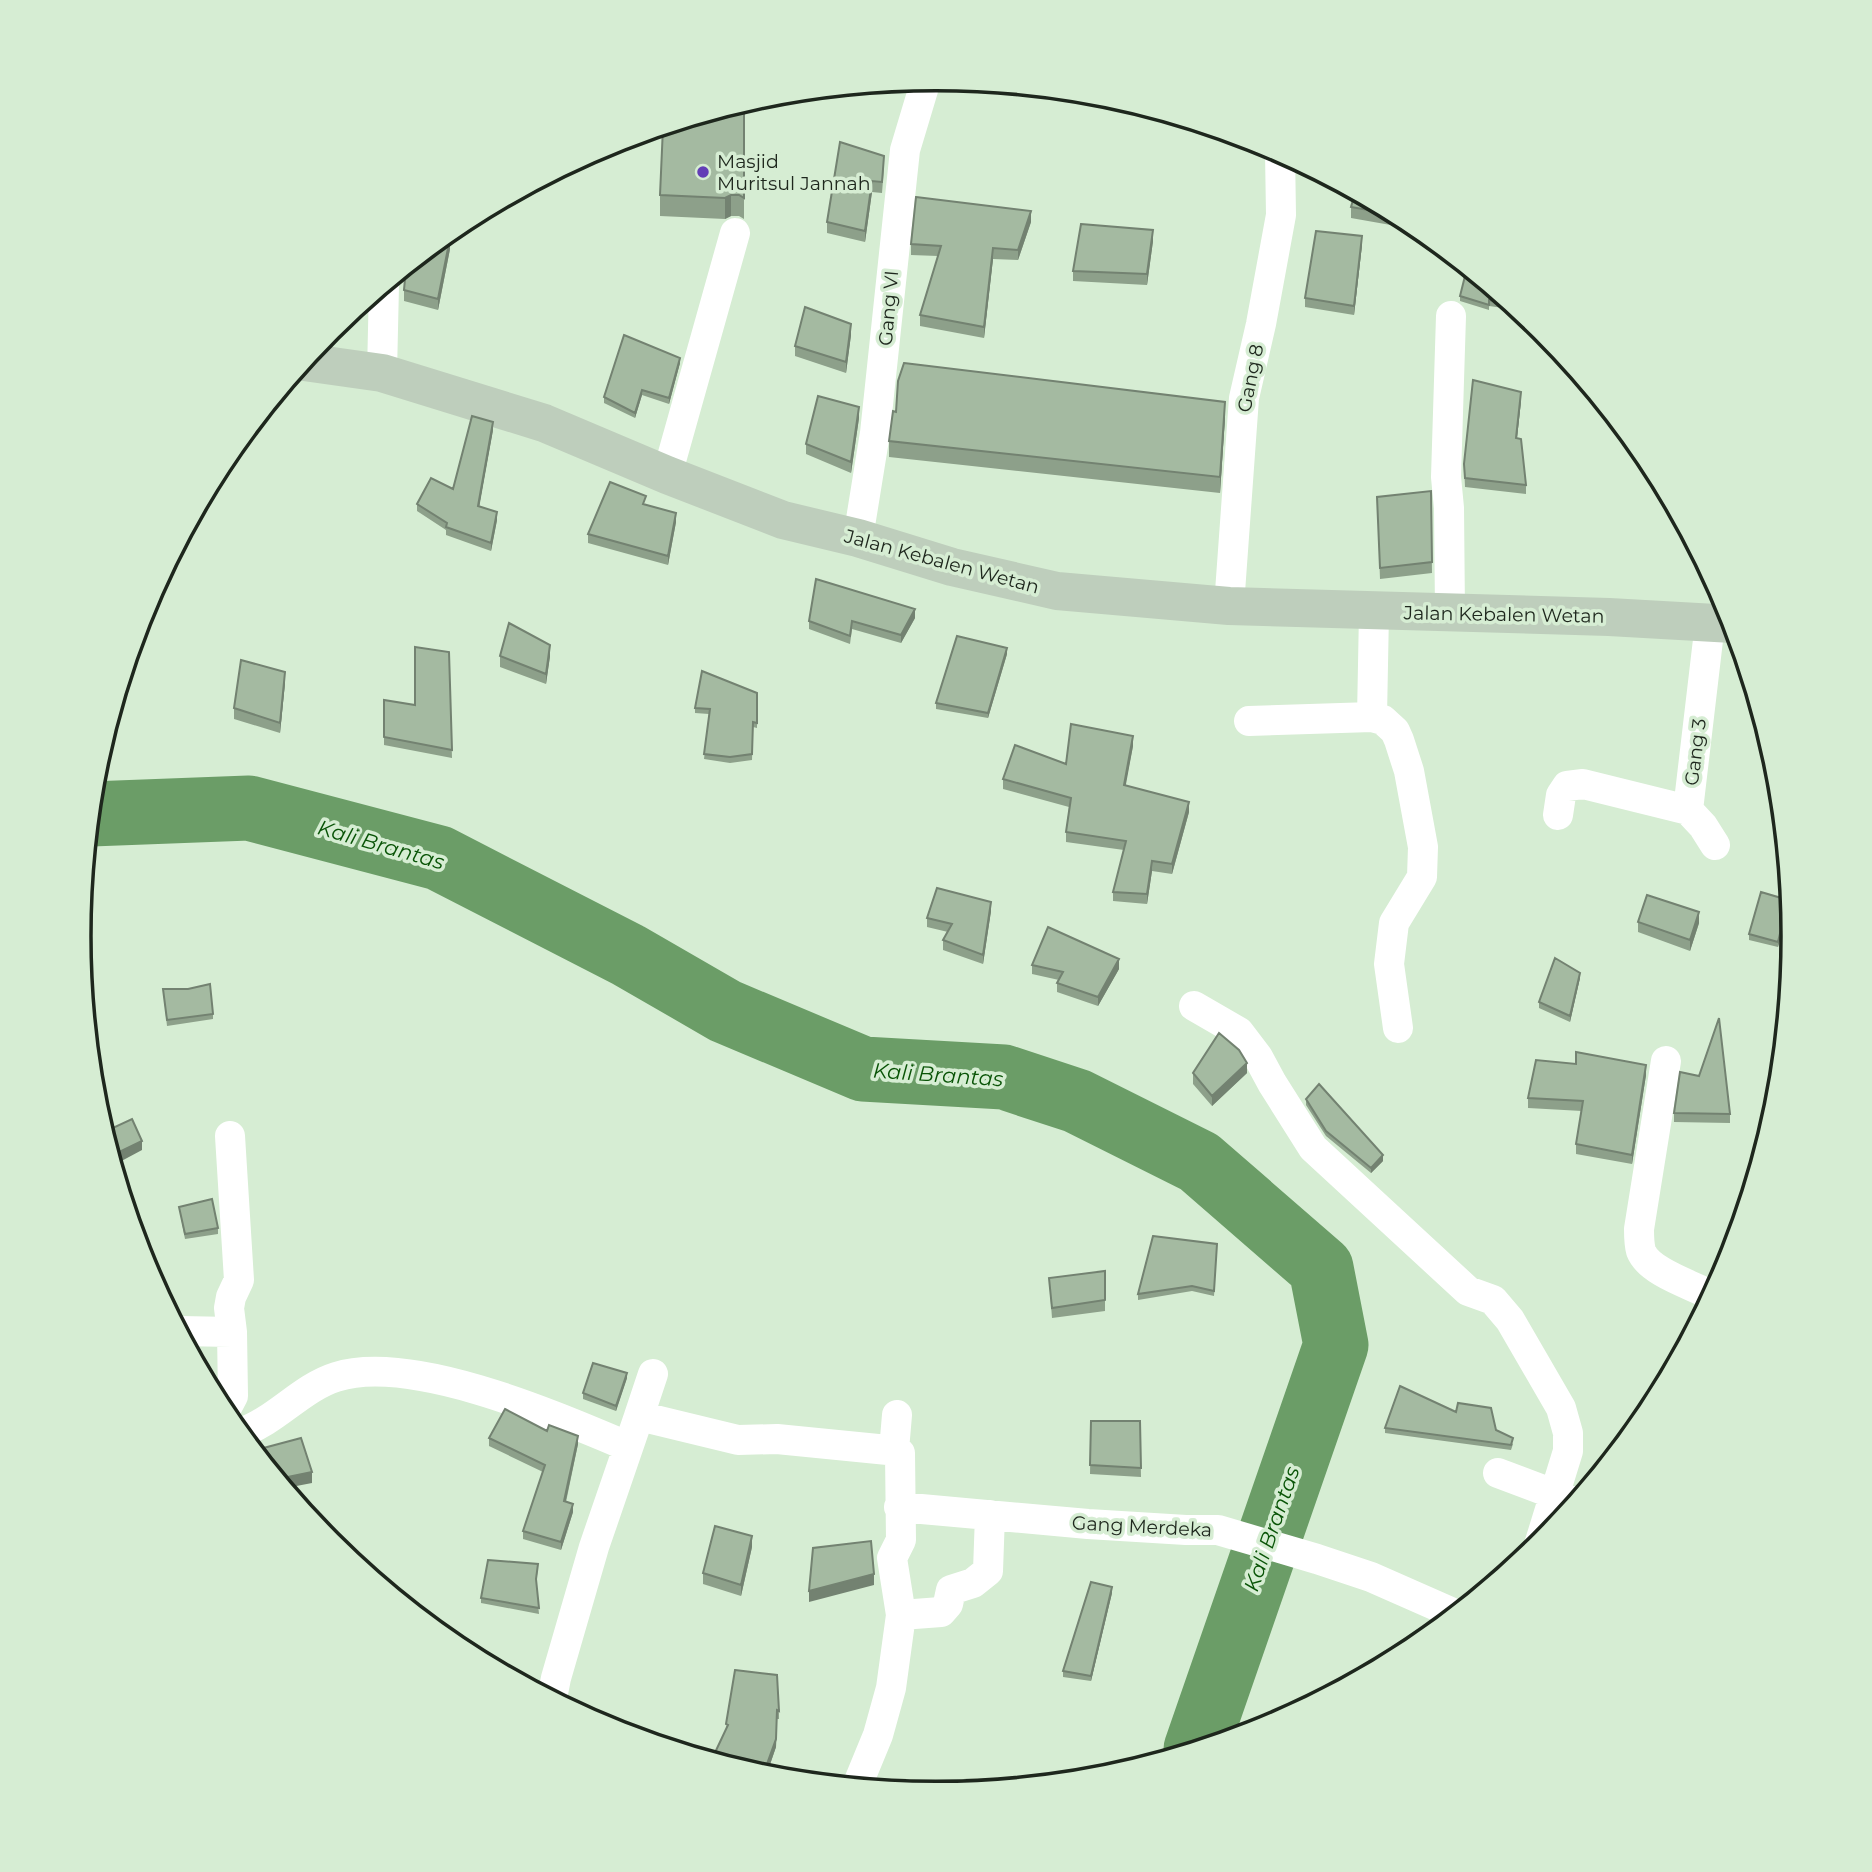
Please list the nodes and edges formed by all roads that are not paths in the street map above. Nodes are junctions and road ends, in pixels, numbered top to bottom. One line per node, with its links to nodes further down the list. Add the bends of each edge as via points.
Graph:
1 (923, 91): 9 (street, Gang VI, via 905,150 875,433)
2 (1280, 165): 10 (street, Gang 8, via 1281,215 1244,398)
3 (735, 233): 8 (street)
4 (384, 297): 7 (street)
5 (1451, 316): 12 (street, via 1446,477)
6 (315, 364): 7 (main road, Jalan Kebalen Wetan)
7 (382, 373): 8 (main road, Jalan Kebalen Wetan, via 544,423)
8 (667, 475): 9 (main road, Jalan Kebalen Wetan, via 783,520)
9 (858, 538): 10 (main road, Jalan Kebalen Wetan, via 952,568 1057,591)
10 (1229, 606): 11 (main road, Jalan Kebalen Wetan)
11 (1374, 611): 12 (main road, Jalan Kebalen Wetan); 15 (street)
12 (1451, 612): 13 (main road, Jalan Kebalen Wetan)
13 (1722, 624)
14 (1722, 626): 17 (street, Gang 3)
15 (1372, 717): 16 (street); 21 (street, via 1383,720 1399,740 1423,847 1422,877 1394,923 1389,964)
16 (1249, 721)
17 (1688, 810): 18 (street, Gang 3, via 1583,784 1567,786); 19 (street)
18 (1558, 815)
19 (1715, 845)
20 (1194, 1006): 35 (street, via 1238,1032 1313,1148 1468,1290 1493,1300 1510,1320 1561,1408 1568,1433)
21 (1398, 1028)
22 (1666, 1060): 24 (street, via 1639,1243 1651,1265)
23 (230, 1136): 26 (street, via 239,1280 229,1308)
24 (1703, 1291)
25 (189, 1331): 26 (street)
26 (232, 1332): 28 (street)
27 (653, 1374): 30 (street)
28 (230, 1401)
29 (897, 1415): 33 (street)
30 (639, 1416): 32 (street); 33 (street, via 738,1440)
31 (251, 1430): 32 (street, via 335,1377 390,1372 437,1379 514,1402)
32 (627, 1446): 40 (street)
33 (894, 1450): 36 (street, via 900,1453)
34 (1498, 1473): 35 (street)
35 (1564, 1498)
36 (899, 1507): 37 (street, Gang Merdeka); 39 (street, via 901,1540 892,1558)
37 (990, 1515): 38 (street, Gang Merdeka, via 1219,1530 1371,1577); 39 (street, via 988,1571 973,1583 951,1590 941,1612)
38 (1445, 1610)
39 (901, 1615): 41 (street, via 891,1688)
40 (554, 1690)
41 (861, 1777)

